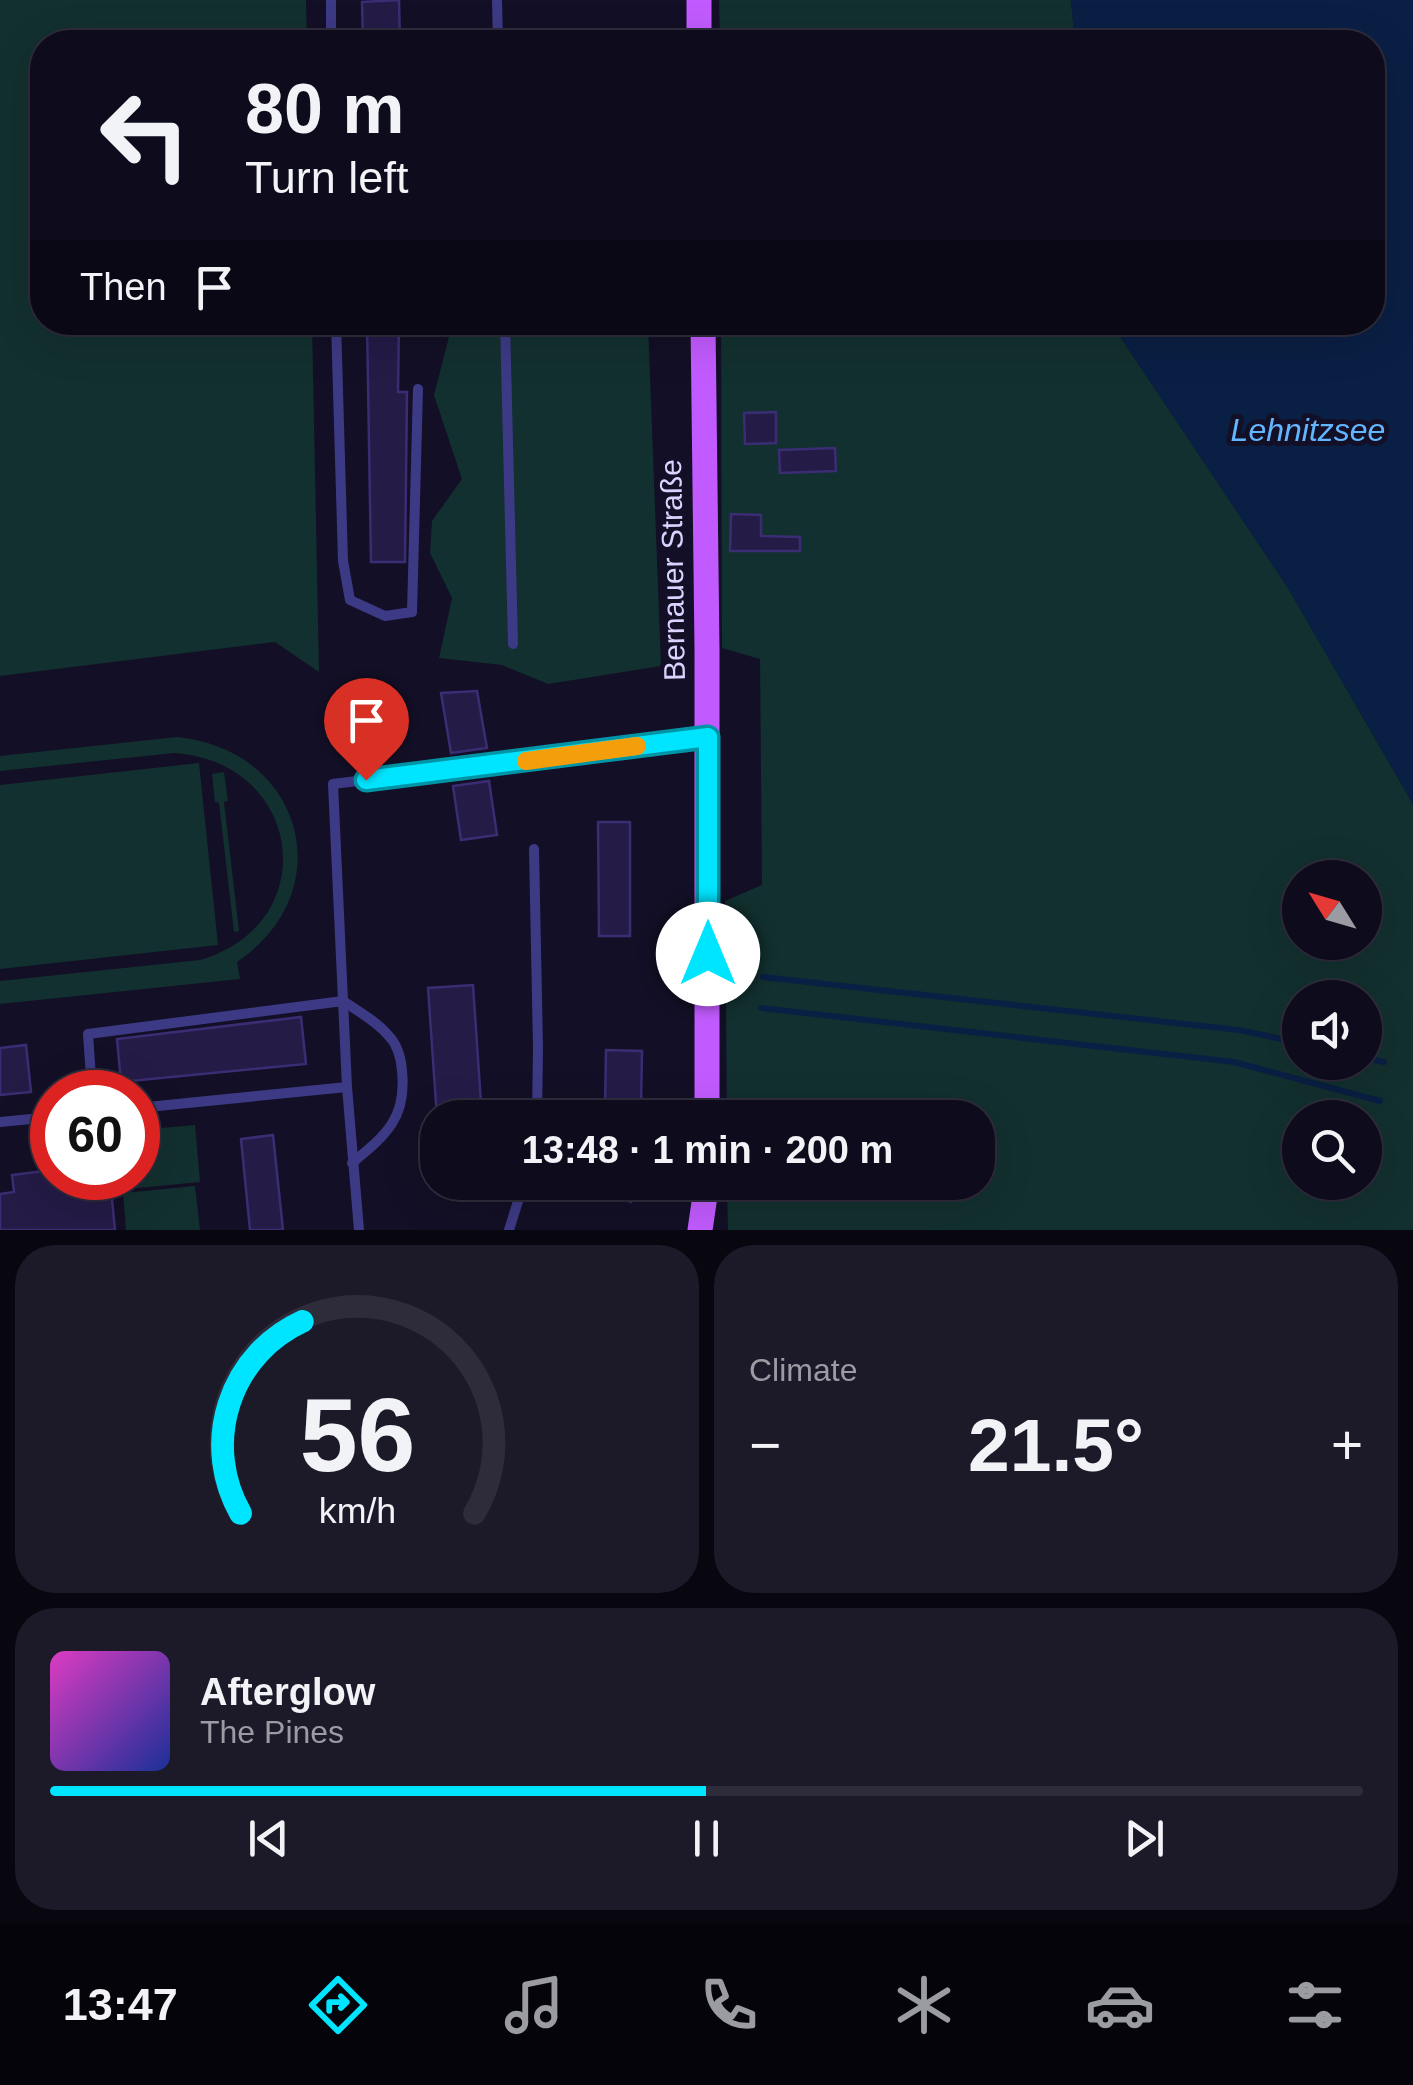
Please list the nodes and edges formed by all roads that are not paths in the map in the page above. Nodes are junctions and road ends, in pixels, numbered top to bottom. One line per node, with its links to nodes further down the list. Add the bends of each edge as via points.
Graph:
1 (332, 0): 4 (lane)
2 (498, 0): 5 (lane)
3 (699, 0): 6 (main road)
4 (331, 30)
5 (498, 30)
6 (699, 30)
7 (336, 335): 10 (lane, via 343,560 350,600 385,616 412,612)
8 (505, 335): 11 (lane)
9 (703, 335): 12 (main road, Bernauer Straße)
10 (418, 389)
11 (512, 644)
12 (708, 737): 14 (lane, via 333,784); 18 (main road, Bernauer Straße)
13 (534, 849): 17 (lane)
14 (343, 1001): 15 (lane, via 88,1034); 16 (lane); 22 (lane, via 389,1035 401,1056 404,1092 398,1116)
15 (90, 1070)
16 (348, 1087): 19 (lane); 22 (lane)
17 (537, 1100)
18 (708, 1100)
19 (160, 1106)
20 (30, 1119): 21 (lane)
21 (0, 1122)
22 (352, 1163): 25 (lane)
23 (518, 1200): 26 (lane)
24 (704, 1200): 27 (main road)
25 (359, 1230)
26 (509, 1230)
27 (700, 1230)

